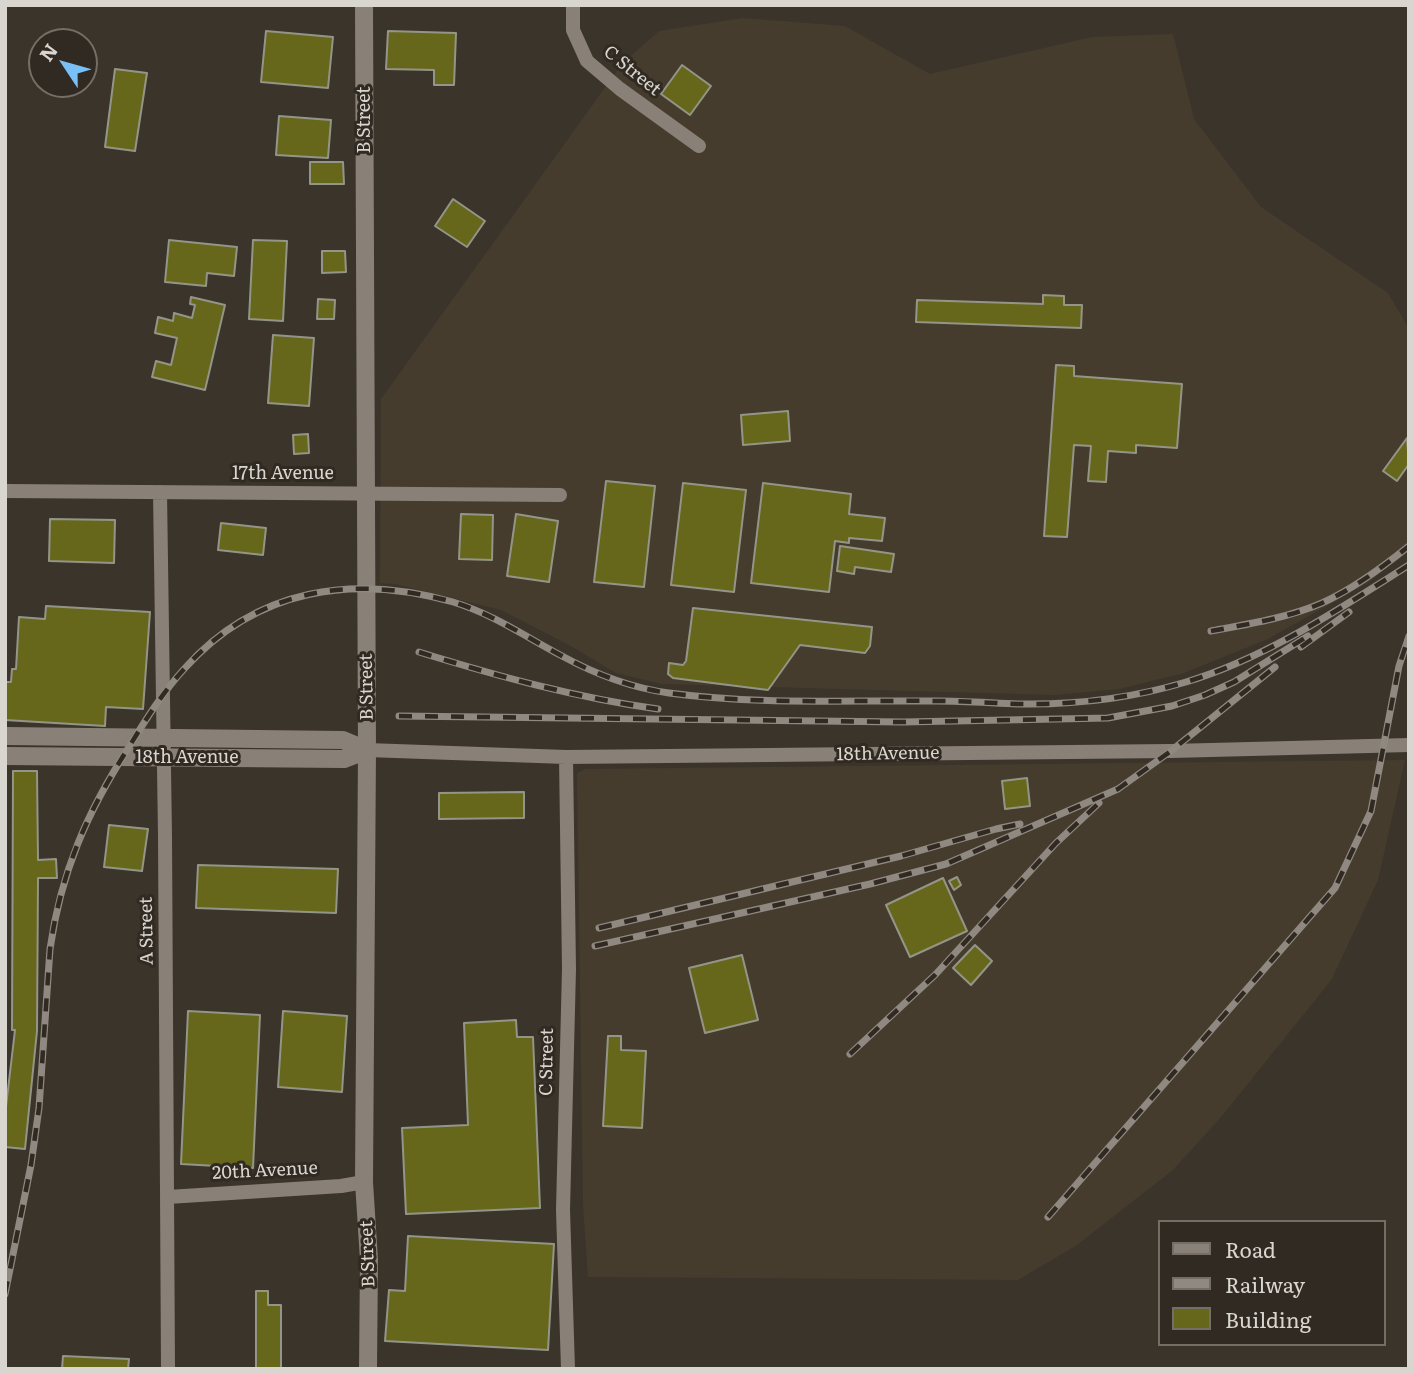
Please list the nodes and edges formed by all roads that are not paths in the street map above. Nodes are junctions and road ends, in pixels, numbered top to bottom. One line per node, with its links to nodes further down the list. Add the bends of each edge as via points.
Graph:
1 (364, 5): 6 (street, B Street)
2 (573, 5): 3 (street, C Street, via 573,30 587,61)
3 (699, 146)
4 (5, 491): 5 (street, 17th Avenue)
5 (160, 492): 6 (street, 17th Avenue); 14 (street, A Street)
6 (366, 494): 7 (street, 17th Avenue); 10 (street, B Street)
7 (560, 495)
8 (5, 736): 10 (street, 18th Avenue, via 343,740)
9 (1409, 745): 12 (street, 18th Avenue)
10 (367, 750): 11 (street, 18th Avenue, via 344,759); 12 (street, 18th Avenue); 13 (street, B Street)
11 (5, 756)
12 (566, 757): 17 (street, C Street, via 569,969 563,1210)
13 (364, 1182): 14 (street, 20th Avenue); 16 (street, B Street)
14 (168, 1197): 15 (street, A Street)
15 (168, 1369)
16 (368, 1369)
17 (568, 1369)

